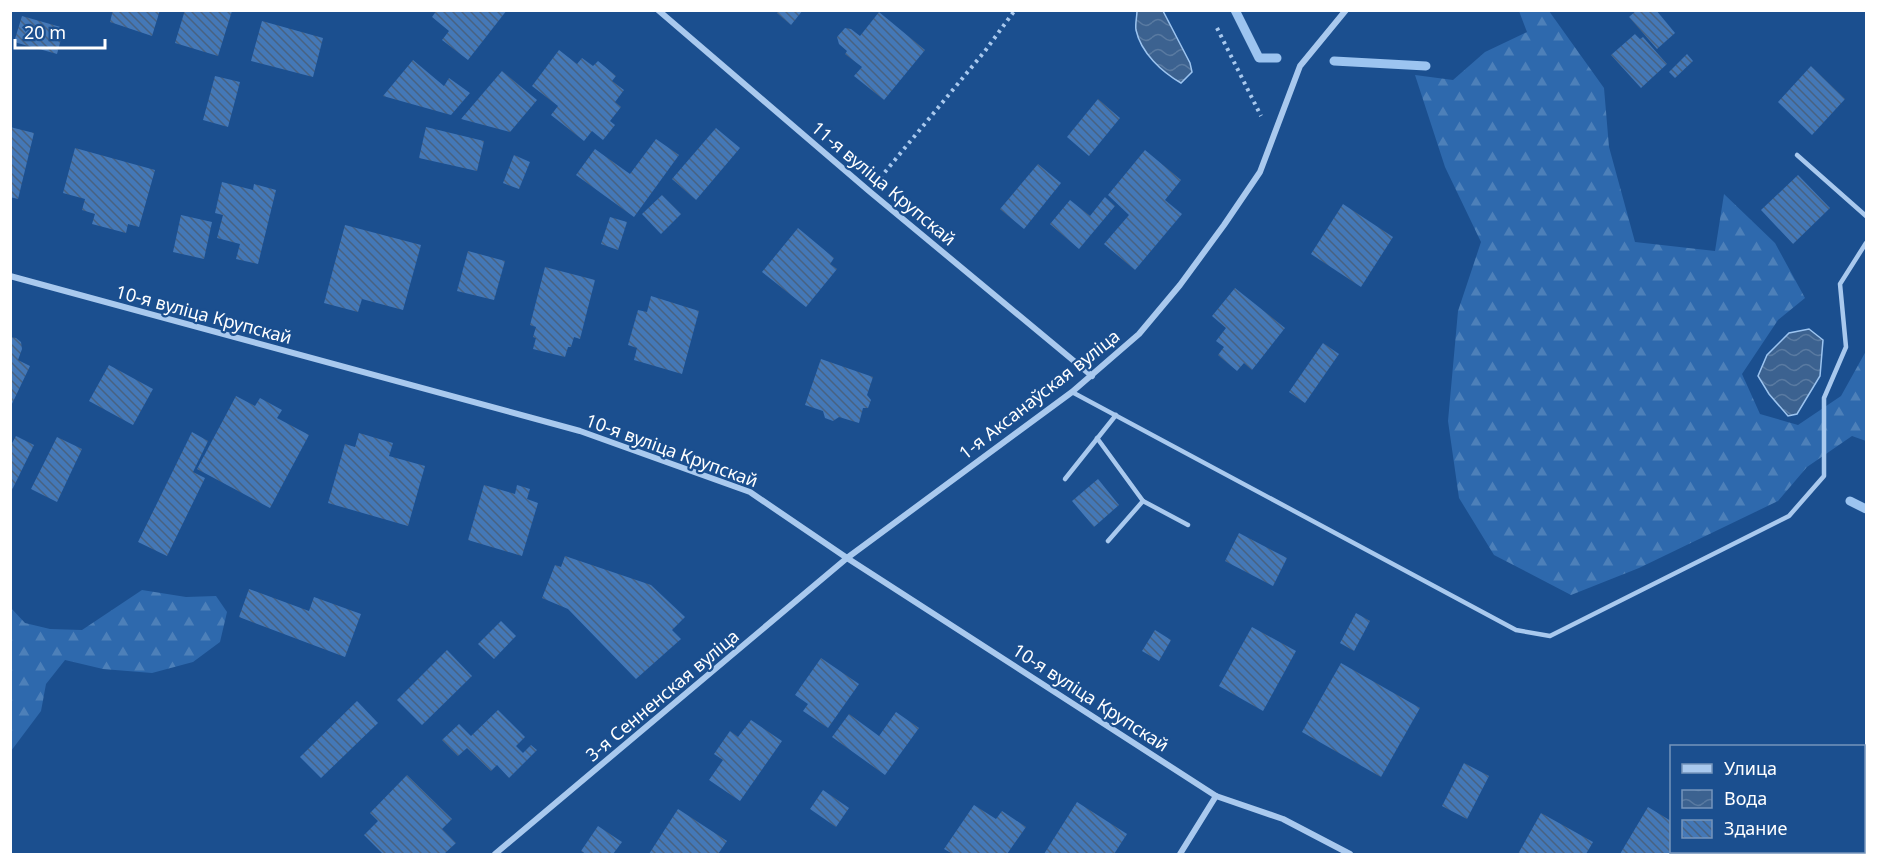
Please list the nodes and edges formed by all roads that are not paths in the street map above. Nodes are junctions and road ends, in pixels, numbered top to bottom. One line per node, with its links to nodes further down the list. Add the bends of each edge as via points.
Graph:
1 (658, 10): 7 (street, 11-я вуліца Крупскай)
2 (1346, 10): 7 (street, 1-я Аксанаўская вуліца, via 1300,66 1260,172 1224,225 1139,334)
3 (1797, 155): 4 (lane)
4 (1866, 216)
5 (1866, 243): 9 (lane, via 1840,284 1846,347 1824,398 1824,476 1789,516 1550,636 1516,630)
6 (10, 276): 15 (street, 10-я вуліца Крупскай, via 580,432 750,492)
7 (1092, 376): 8 (street, 1-я Аксанаўская вуліца)
8 (1072, 392): 9 (lane); 15 (street, 1-я Аксанаўская вуліца)
9 (1116, 415): 10 (lane)
10 (1097, 438): 11 (lane); 12 (lane)
11 (1065, 478)
12 (1143, 501): 13 (lane); 14 (lane)
13 (1188, 525)
14 (1108, 541)
15 (848, 558): 16 (street, 10-я вуліца Крупскай); 17 (street, 3-я Сенненская вуліца)
16 (1216, 796): 18 (street); 19 (street, 10-я вуліца Крупскай, via 1283,819)
17 (495, 855)
18 (1180, 855)
19 (1350, 855)

